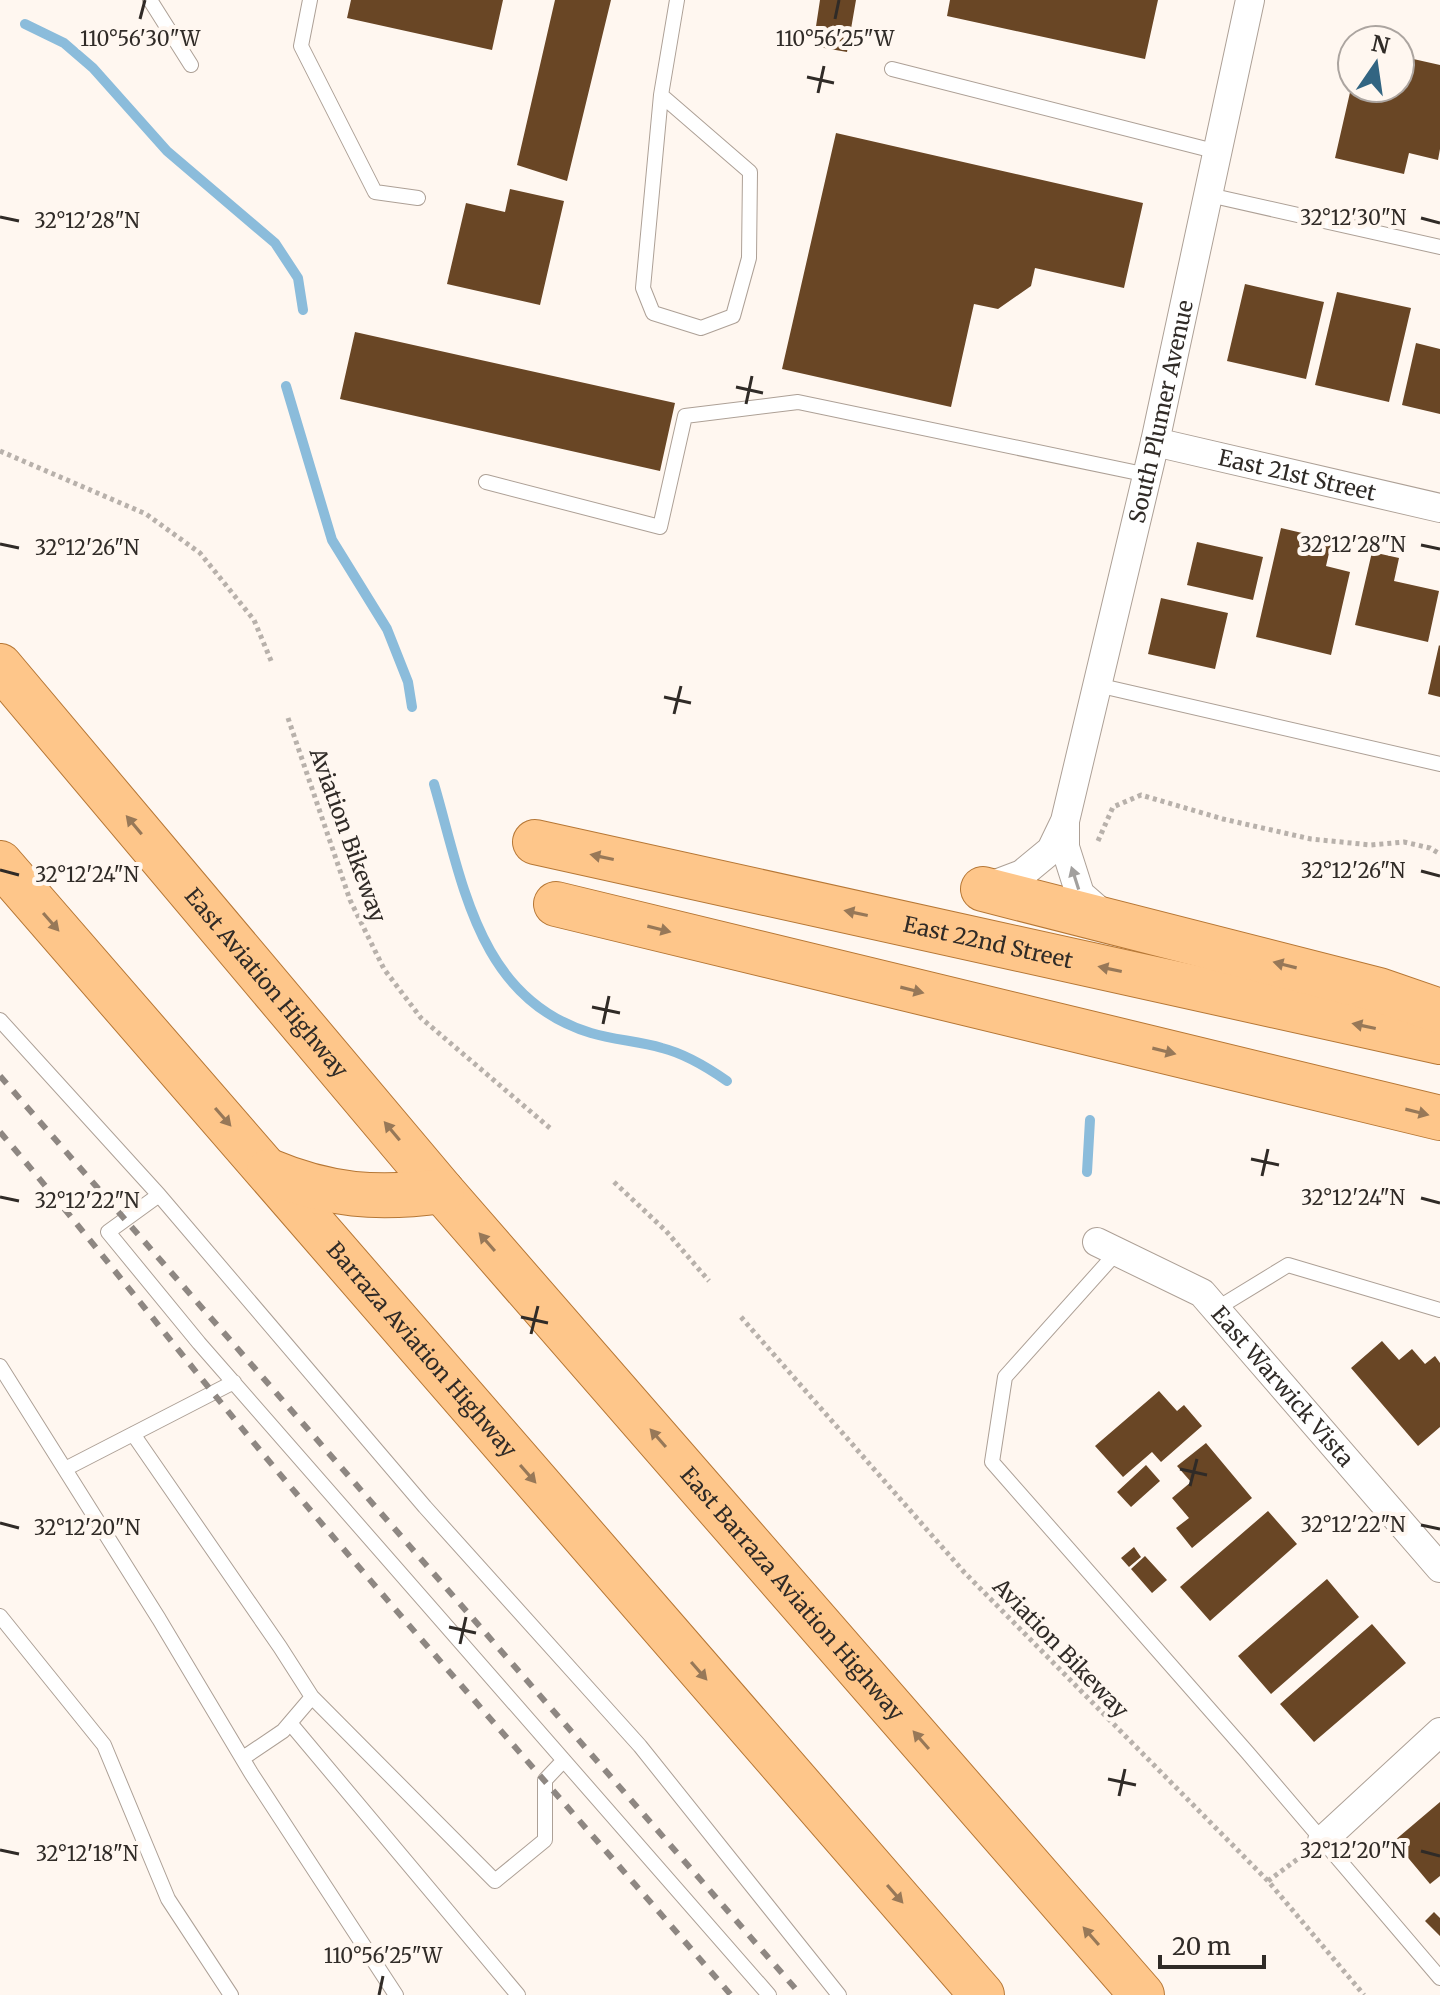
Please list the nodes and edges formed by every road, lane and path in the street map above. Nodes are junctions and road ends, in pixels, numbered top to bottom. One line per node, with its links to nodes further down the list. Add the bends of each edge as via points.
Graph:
1 (150, 0): 5 (lane)
2 (310, 0): 10 (lane, via 301,46 375,192)
3 (677, 0): 7 (lane)
4 (1250, 0): 8 (street, South Plumer Avenue)
5 (191, 65)
6 (892, 69): 8 (lane)
7 (661, 95): 7 (lane, via 750,172 749,258 733,316 701,328 653,313 643,288)
8 (1218, 152): 9 (street, South Plumer Avenue)
9 (1209, 195): 11 (lane); 12 (street, South Plumer Avenue)
10 (418, 198)
11 (1440, 247)
12 (1155, 442): 14 (street, South Plumer Avenue); 16 (street, East 21st Street)
13 (0, 451): 17 (path, via 146,514 200,553 254,620)
14 (1148, 475): 15 (lane, via 798,402 685,416 660,527); 19 (street, South Plumer Avenue)
15 (486, 482)
16 (1440, 508)
17 (272, 663)
18 (0, 666): 37 (main road, East Aviation Highway, one-way to 18)
19 (1097, 685): 21 (lane); 22 (street, South Plumer Avenue)
20 (288, 718): 34 (path, Aviation Bikeway, via 350,900 384,969 421,1018)
21 (1440, 764)
22 (1065, 821): 27 (street, South Plumer Avenue, via 1051,850 1022,874); 29 (street, South Plumer Avenue, one-way to 22, via 1080,894 1065,847)
23 (535, 842): 32 (main road, East 22nd Street, one-way to 23)
24 (1098, 842): 25 (path, via 1113,807 1141,795 1311,839 1371,845 1404,842)
25 (1440, 854)
26 (0, 863): 35 (main road, Barraza Aviation Highway, one-way to 35)
27 (983, 889): 29 (main road)
28 (556, 904): 33 (main road, one-way to 33)
29 (1112, 922): 30 (main road, one-way to 29, via 1379,990)
30 (1440, 1011)
31 (0, 1020): 38 (lane)
32 (1440, 1042)
33 (1440, 1118)
34 (551, 1129)
35 (269, 1171): 37 (main road, via 302,1185 352,1195 400,1197); 62 (main road, Barraza Aviation Highway, one-way to 62)
36 (614, 1182): 40 (path)
37 (442, 1191): 63 (main road, East Barraza Aviation Highway, one-way to 37)
38 (159, 1195): 45 (lane, via 108,1232); 61 (lane, via 425,1507 640,1746)
39 (1107, 1247): 41 (street, East Warwick Vista, via 1202,1293); 55 (lane, via 1005,1377 992,1462)
40 (709, 1281)
41 (1216, 1309): 42 (lane, via 1288,1265); 48 (street, East Warwick Vista)
42 (1440, 1310)
43 (741, 1317): 64 (path, Aviation Bikeway, via 964,1572 1268,1881)
44 (0, 1366): 47 (lane)
45 (234, 1382): 46 (lane); 54 (lane)
46 (133, 1434): 47 (lane); 50 (lane)
47 (65, 1469): 53 (lane)
48 (1440, 1568)
49 (0, 1616): 57 (lane, via 104,1745 168,1899)
50 (312, 1697): 51 (lane); 54 (lane, via 495,1881 545,1840 545,1780)
51 (290, 1723): 53 (lane); 59 (lane)
52 (1440, 1732): 55 (street)
53 (243, 1758): 58 (lane)
54 (563, 1761): 60 (lane)
55 (1322, 1841): 56 (lane)
56 (1440, 1978)
57 (231, 1995)
58 (396, 1995)
59 (518, 1995)
60 (769, 1995)
61 (839, 1995)
62 (982, 1995)
63 (1142, 1995)
64 (1364, 1995)

